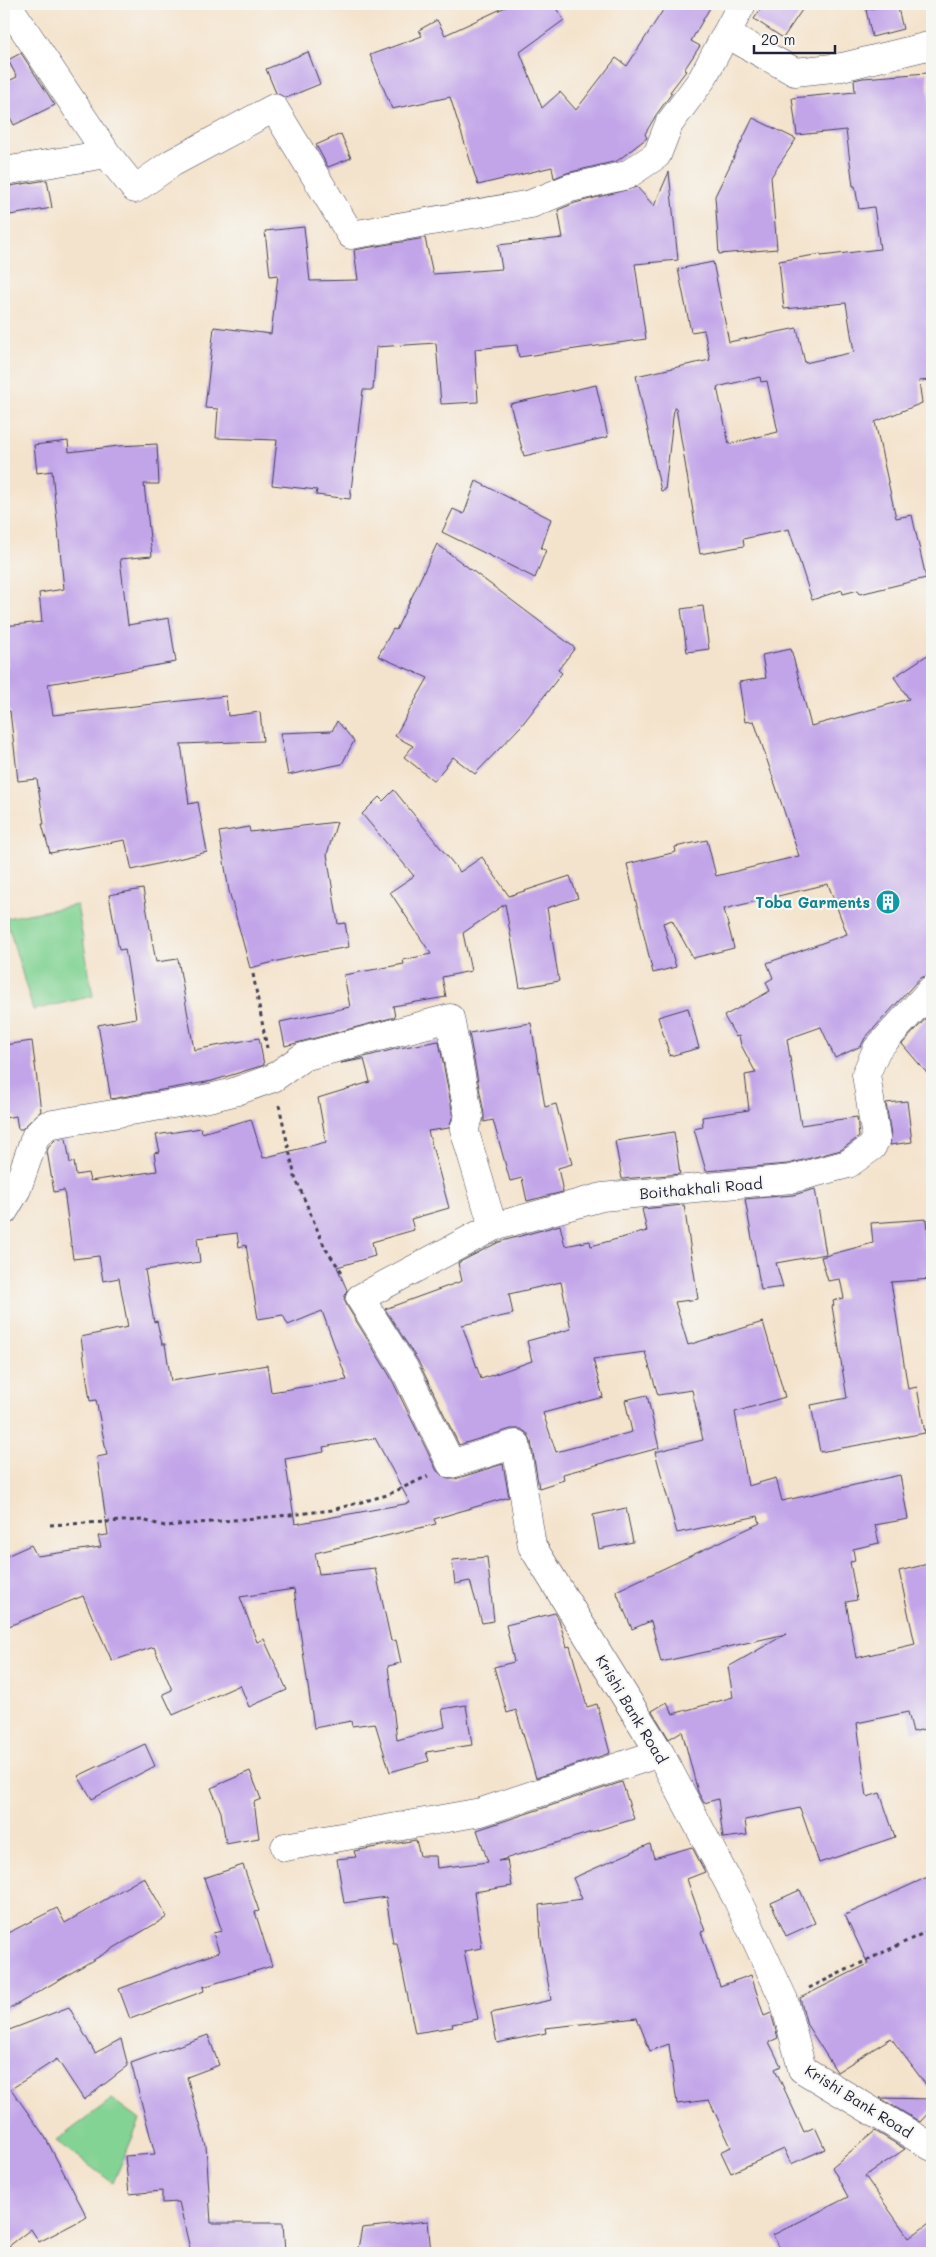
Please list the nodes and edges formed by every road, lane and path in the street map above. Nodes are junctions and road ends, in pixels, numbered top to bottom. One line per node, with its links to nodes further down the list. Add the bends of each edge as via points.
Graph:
1 (8, 4): 5 (street)
2 (742, 4): 3 (street)
3 (727, 34): 4 (street, via 795,72 842,67); 5 (street, via 702,79 669,124 657,155 627,174 570,188 531,204 351,235 274,108 172,163 135,190)
4 (932, 45)
5 (107, 154): 6 (street)
6 (4, 171)
7 (254, 974): 9 (path)
8 (932, 989): 11 (street, Boithakhali Road, via 877,1049 866,1074 876,1138 872,1147 848,1164 791,1180 602,1197)
9 (273, 1078): 10 (street, via 209,1098 48,1125 34,1137 17,1189); 11 (street, via 303,1057 450,1018 469,1117 464,1129); 12 (path, via 295,1177 325,1248)
10 (4, 1211)
11 (493, 1227): 12 (street, Boithakhali Road)
12 (360, 1298): 13 (street, via 404,1368)
13 (451, 1464): 14 (path, via 387,1496 332,1510 165,1526 142,1520); 15 (street, Krishi Bank Road, via 516,1444 532,1546)
14 (50, 1525)
15 (660, 1753): 16 (street, via 481,1812); 18 (street, Krishi Bank Road, via 737,1899)
16 (285, 1847)
17 (932, 1929): 18 (path)
18 (784, 2000): 19 (street, Krishi Bank Road, via 802,2069)
19 (932, 2146)

